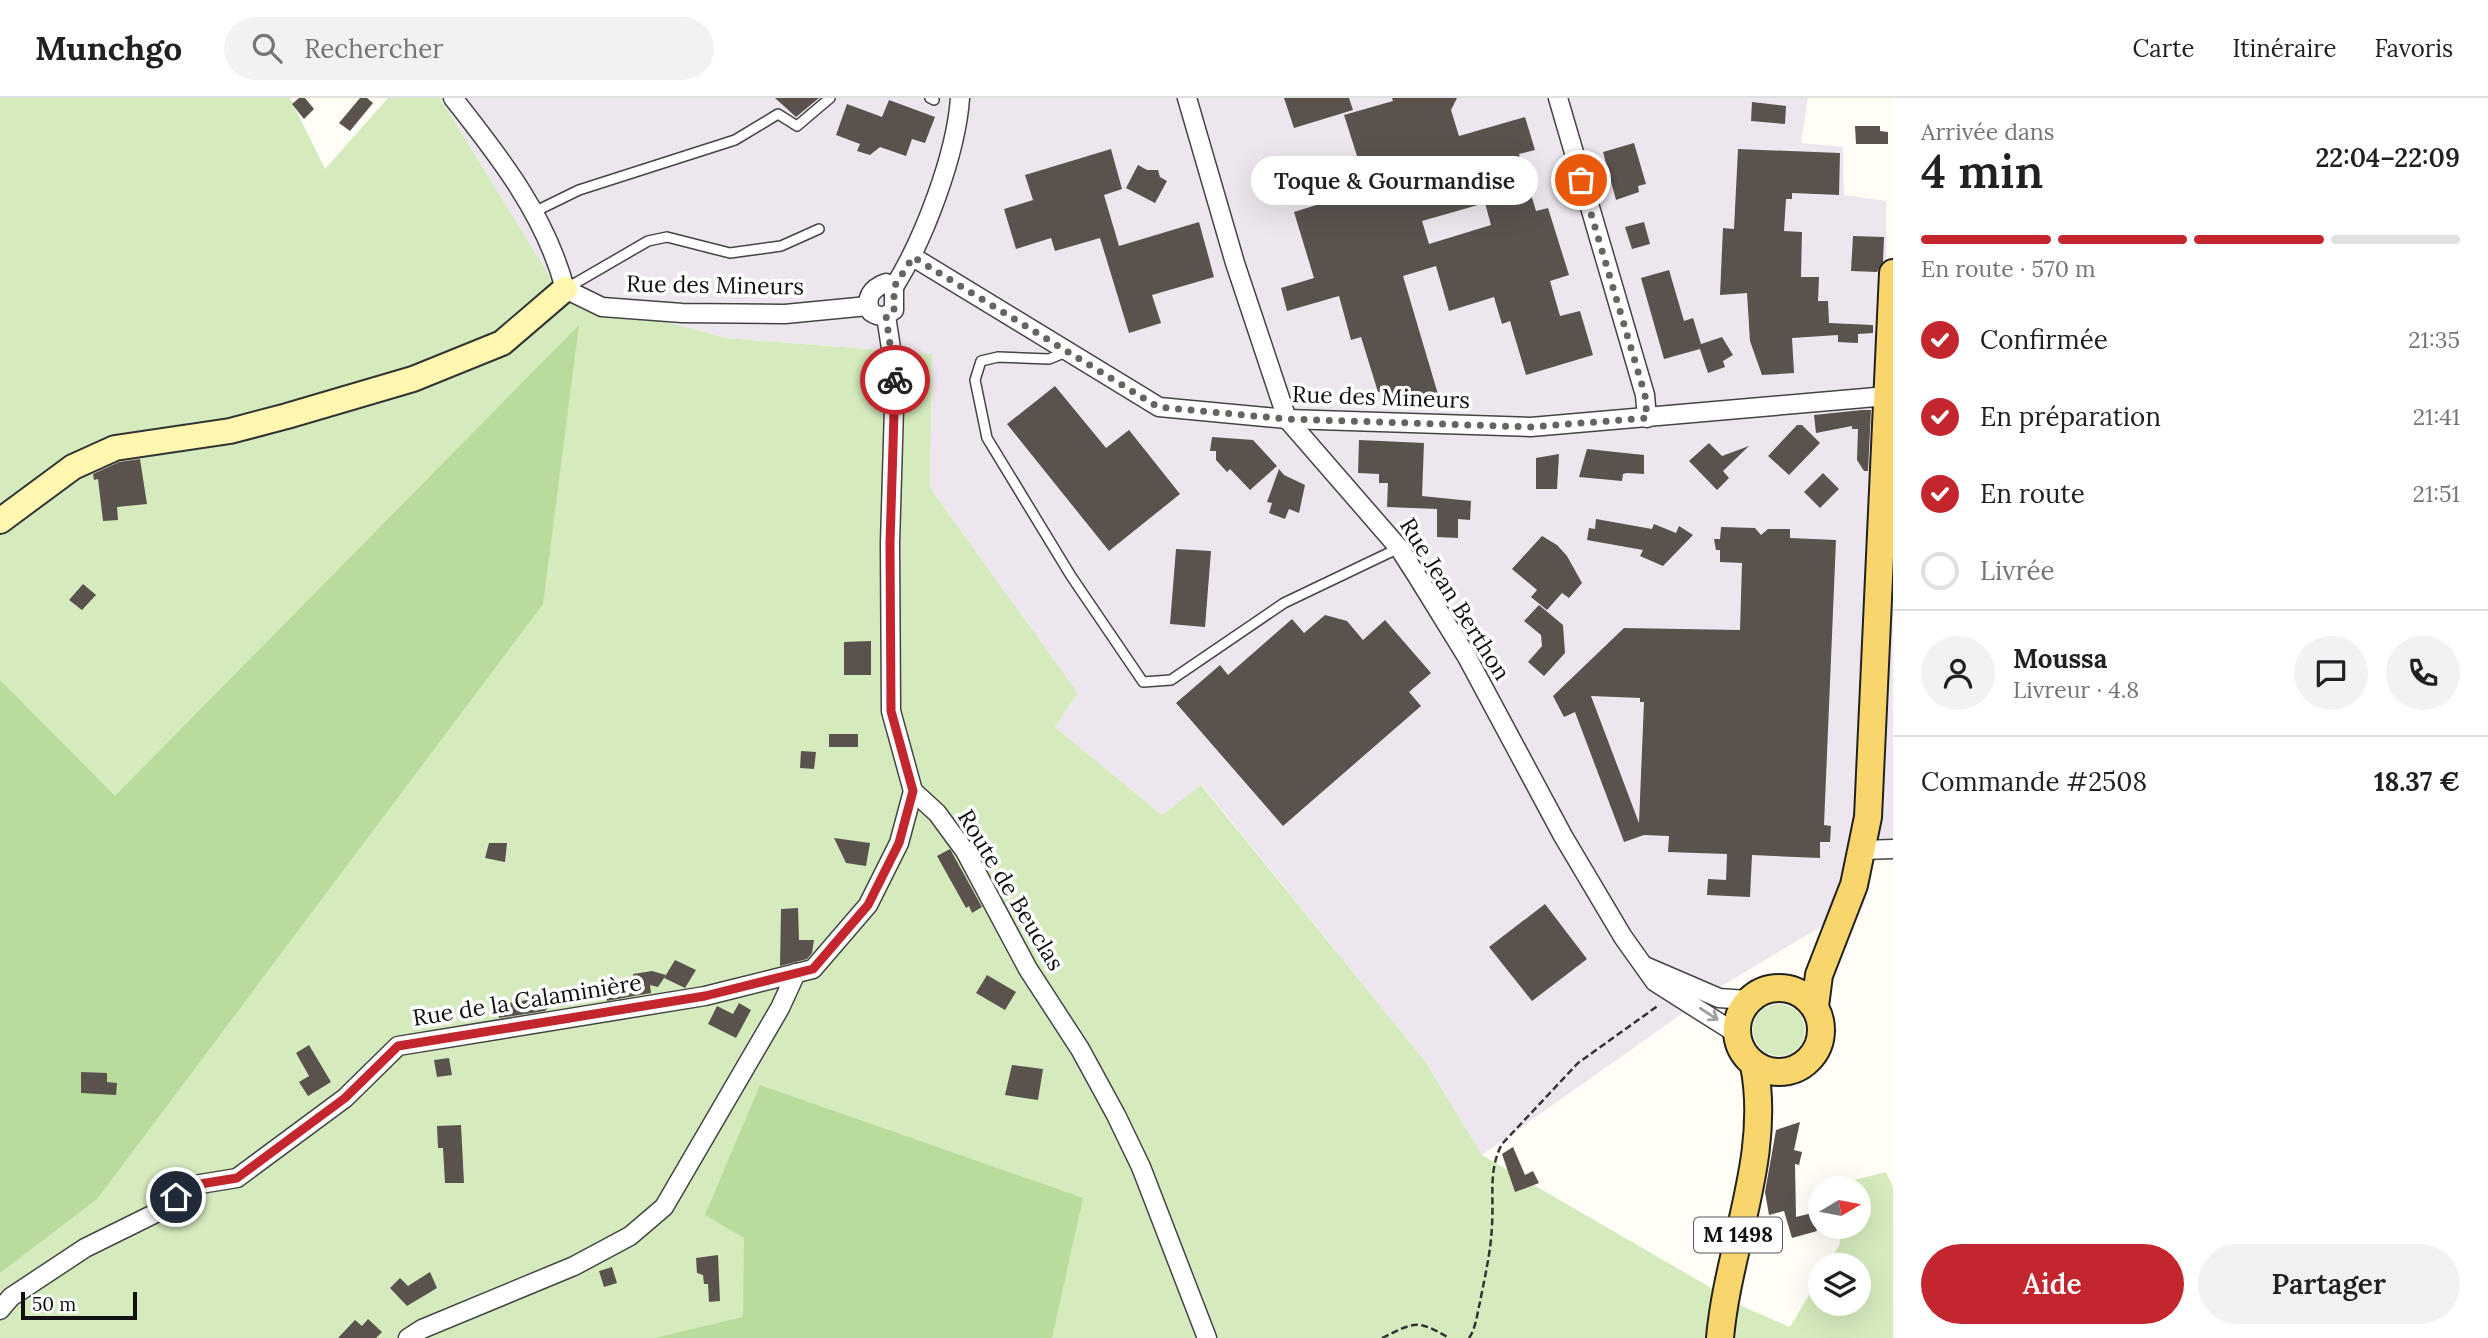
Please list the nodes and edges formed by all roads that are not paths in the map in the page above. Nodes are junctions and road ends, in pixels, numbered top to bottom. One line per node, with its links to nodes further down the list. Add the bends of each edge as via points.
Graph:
1 (453, 98): 6 (street)
2 (831, 98): 6 (lane, via 797,126 778,114 735,140 579,190)
3 (960, 98): 8 (street, via 940,180)
4 (1187, 98): 17 (street, Rue Jean Berthon)
5 (1558, 98): 16 (street, via 1645,395)
6 (534, 212): 11 (street, via 558,261)
7 (819, 229): 11 (lane, via 780,246 730,253 667,237 648,241)
8 (913, 257): 10 (street); 14 (street, Rue des Mineurs)
9 (1893, 273): 15 (main road, M 1498)
10 (894, 287): 12 (street, via 886,283 872,290); 13 (street, via 894,310)
11 (565, 289): 12 (street, Rue des Mineurs, via 602,307 682,313 785,314); 18 (street, via 502,343 413,379 287,416 230,431 115,448 74,467)
12 (868, 306): 13 (street, via 878,316)
13 (886, 316): 20 (street, via 895,374 891,711)
14 (1066, 352): 17 (street, Rue des Mineurs, via 1158,407); 19 (lane, via 1049,359 981,361 975,380 987,438 1071,576 1143,682 1171,680 1284,603)
15 (1889, 400): 16 (street, Rue des Mineurs, via 1876,397); 22 (main road, M 1498)
16 (1647, 418): 17 (street, Rue des Mineurs, via 1531,427)
17 (1287, 419): 19 (street, Rue Jean Berthon)
18 (0, 521)
19 (1399, 548): 24 (street, Rue Jean Berthon, via 1467,657 1563,836)
20 (913, 791): 25 (street, Rue de la Calaminière, via 899,843 868,905 813,969); 35 (street, Route de Beuclas, via 937,813 965,851 1028,969 1116,1115 1146,1179)
21 (1893, 849): 22 (street)
22 (1863, 850): 23 (main road, M 1498)
23 (1833, 937): 26 (main road, M 1498); 28 (main road, M 1498, via 1819,975)
24 (1644, 965): 27 (street, via 1718,998); 29 (street, Rue Jean Berthon, one-way to 29, via 1655,982)
25 (796, 973): 33 (street, Rue de la Calaminière, via 705,996 398,1046 345,1098 237,1178 188,1186 164,1209 85,1248 11,1297); 34 (street, via 664,1207 630,1236 574,1266)
26 (1784, 987): 27 (main road, M 1498, via 1764,989); 28 (main road)
27 (1747, 1000): 29 (main road, via 1738,1017)
28 (1815, 1006): 31 (main road, M 1498, via 1820,1042 1810,1060)
29 (1737, 1034): 30 (main road, M 1498)
30 (1754, 1065): 31 (main road); 32 (main road, M 1498)
31 (1789, 1072): 32 (main road, M 1498)
32 (1758, 1139): 36 (main road, M 1498)
33 (0, 1310)
34 (408, 1338)
35 (1207, 1338)
36 (1720, 1338)

